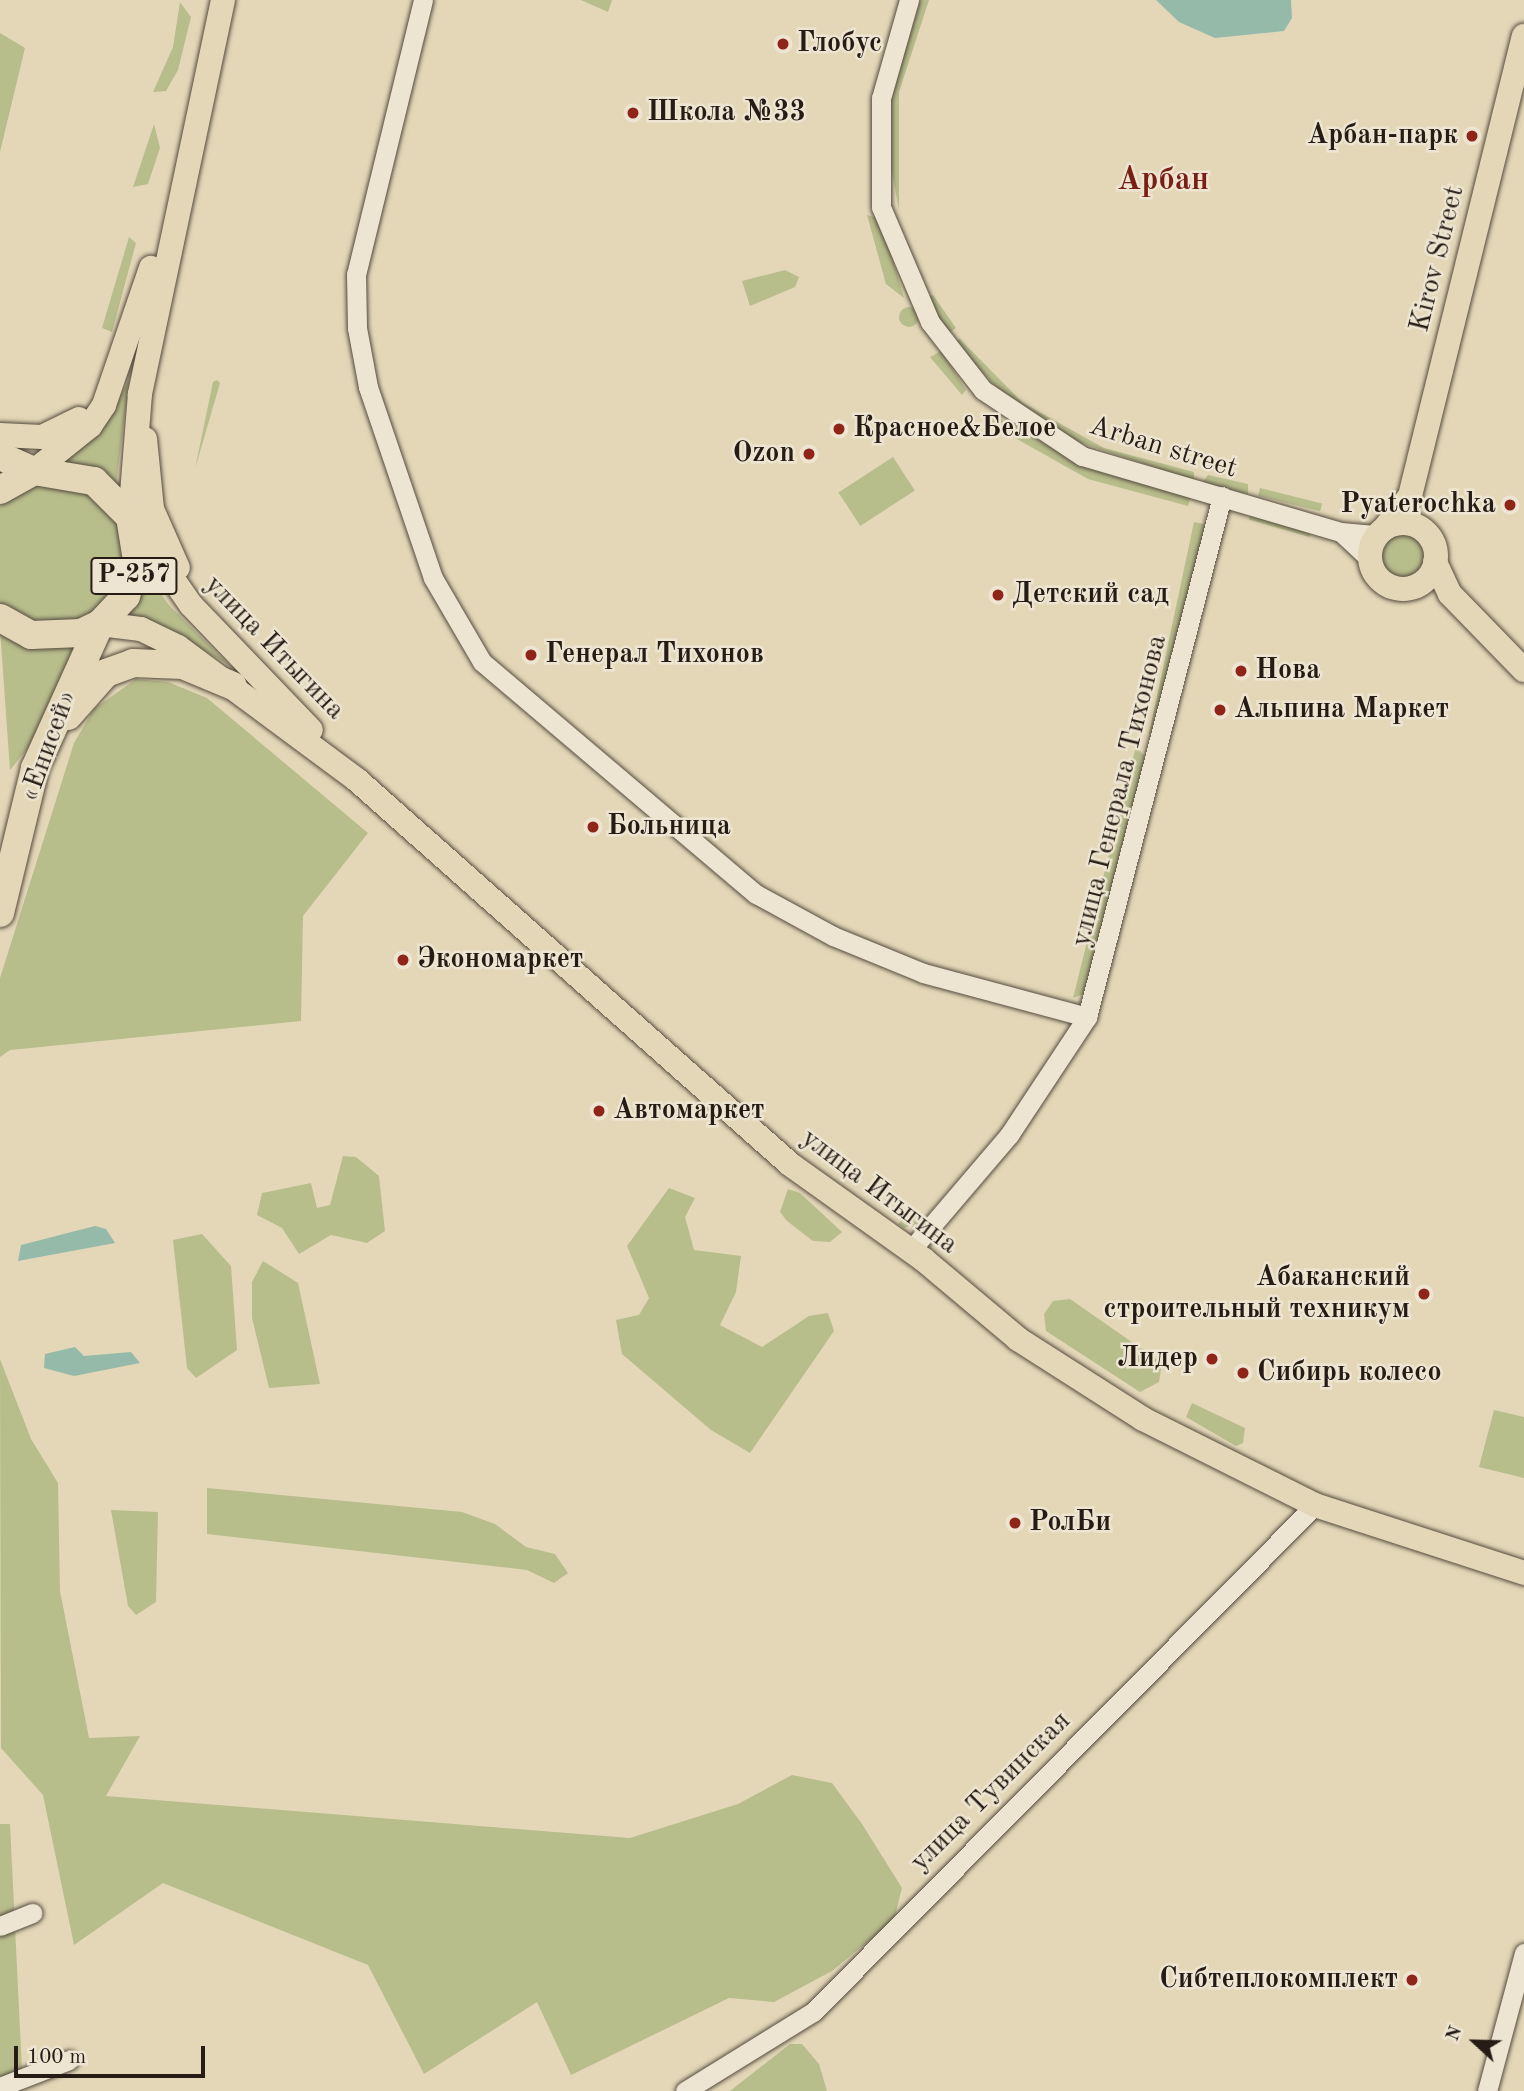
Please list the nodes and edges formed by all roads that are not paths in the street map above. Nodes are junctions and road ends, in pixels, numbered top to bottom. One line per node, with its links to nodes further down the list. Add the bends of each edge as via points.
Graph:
1 (223, 0): 5 (main road); 6 (main road)
2 (423, 0): 25 (street, via 356,274 357,328 368,387 433,578 482,662 757,894 833,936 923,973)
3 (909, 0): 11 (street, Arban street, via 881,98 881,208 930,322 983,390 1029,426 1082,456)
4 (1524, 36): 12 (main road, Kirov Street)
5 (135, 321): 7 (main road, via 99,391 71,427 42,437); 9 (main road, via 104,405 90,426)
6 (152, 340): 13 (main road, via 131,450); 22 (main road, via 145,457 152,509 164,545)
7 (0, 435)
8 (0, 456): 9 (highway, Р-257)
9 (34, 471): 10 (highway); 13 (highway, Р-257, via 94,481)
10 (0, 490)
11 (1222, 496): 15 (street, Arban street); 25 (street, улица Генерала Тихонова)
12 (1410, 496): 14 (main road); 15 (main road)
13 (130, 517): 20 (highway, «Енисей» / Р-257, via 136,541 134,579); 22 (main road, улица Итыгина, via 159,567)
14 (1418, 527): 15 (main road); 16 (main road, via 1432,542)
15 (1377, 540): 17 (main road, via 1390,586)
16 (1435, 562): 17 (main road); 18 (main road)
17 (1417, 586): 18 (main road)
18 (1450, 594): 21 (main road)
19 (0, 618): 20 (highway, Р-257, via 31,635 56,638)
20 (100, 624): 22 (main road, улица Итыгина, via 141,629); 23 (highway, «Енисей» / Р-257)
21 (1524, 670)
22 (239, 674): 23 (highway, via 155,661 106,673 80,696); 26 (main road, улица Итыгина, via 791,1165)
23 (35, 768): 24 (highway, «Енисей» / Р-257)
24 (0, 913)
25 (1087, 1017): 26 (street, улица Генерала Тихонова, via 1009,1135)
26 (910, 1251): 27 (main road, улица Итыгина, via 1018,1339 1143,1419)
27 (1315, 1504): 28 (main road, улица Итыгина); 34 (street, улица Тувинская, via 813,2012)
28 (1524, 1573)
29 (33, 1913): 30 (street)
30 (0, 1926)
31 (1524, 1953): 35 (street)
32 (69, 2060): 33 (street)
33 (0, 2087)
34 (685, 2091)
35 (1487, 2091)

